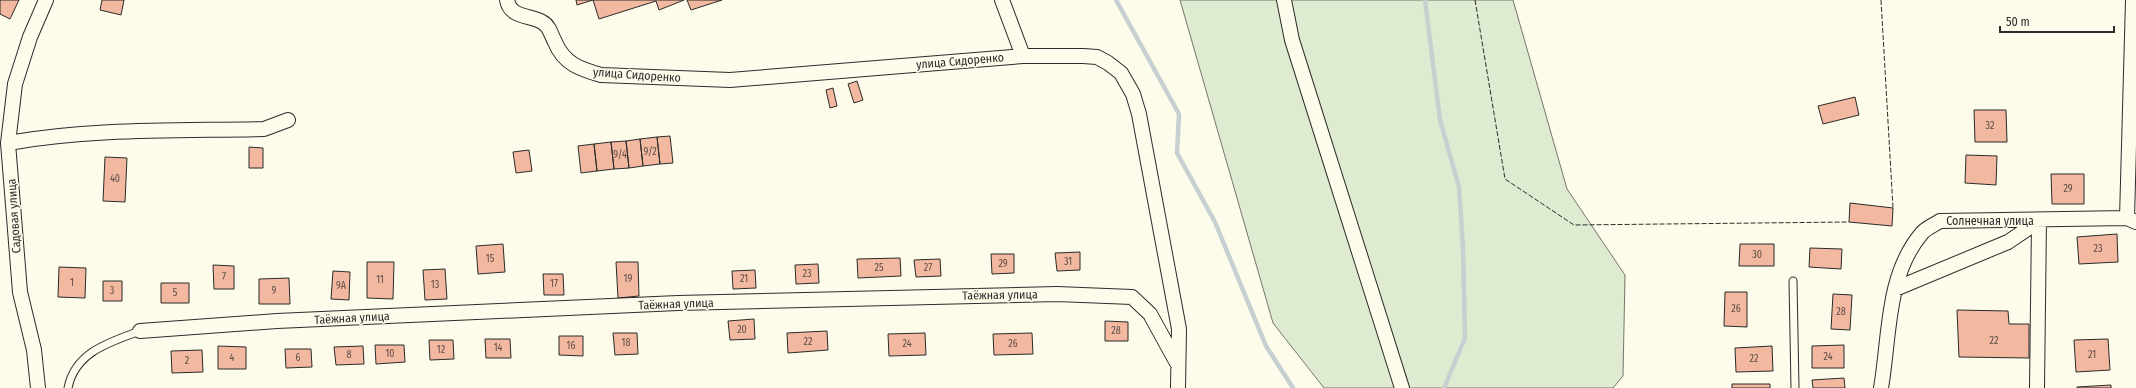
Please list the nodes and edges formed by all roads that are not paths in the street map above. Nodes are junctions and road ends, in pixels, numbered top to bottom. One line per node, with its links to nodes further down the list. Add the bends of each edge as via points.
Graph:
1 (46, 0): 10 (street, Садовая улица, via 30,37 15,84)
2 (507, 0): 7 (street, via 513,12)
3 (519, 0): 7 (street)
4 (1002, 0): 8 (street)
5 (2132, 0): 11 (street)
6 (1289, 2): 20 (street, via 1292,40)
7 (519, 15): 8 (street, улица Сидоренко, via 536,19 549,27 559,50 570,64 601,75 730,80)
8 (1023, 56): 16 (street, улица Сидоренко, via 1097,58 1121,73 1133,94 1140,114 1174,291 1179,329)
9 (288, 120): 10 (street, via 264,129 52,135)
10 (8, 143): 17 (street, Садовая улица, via 20,292 34,350)
11 (2132, 220): 12 (street, Солнечная улица)
12 (2039, 221): 14 (street, via 2008,242); 14 (street, Солнечная улица, via 1940,222 1922,232 1902,264); 23 (street)
13 (1793, 281): 21 (lane)
14 (1895, 289): 22 (street, Солнечная улица)
15 (140, 331): 16 (street, Таёжная улица, via 277,321 678,303 1057,294 1132,298 1150,314); 18 (lane, via 100,345 81,361 73,372)
16 (1177, 363): 19 (street, улица Сидоренко)
17 (38, 388)
18 (68, 388)
19 (1178, 388)
20 (1402, 388)
21 (1794, 388)
22 (1881, 388)
23 (2037, 388)

